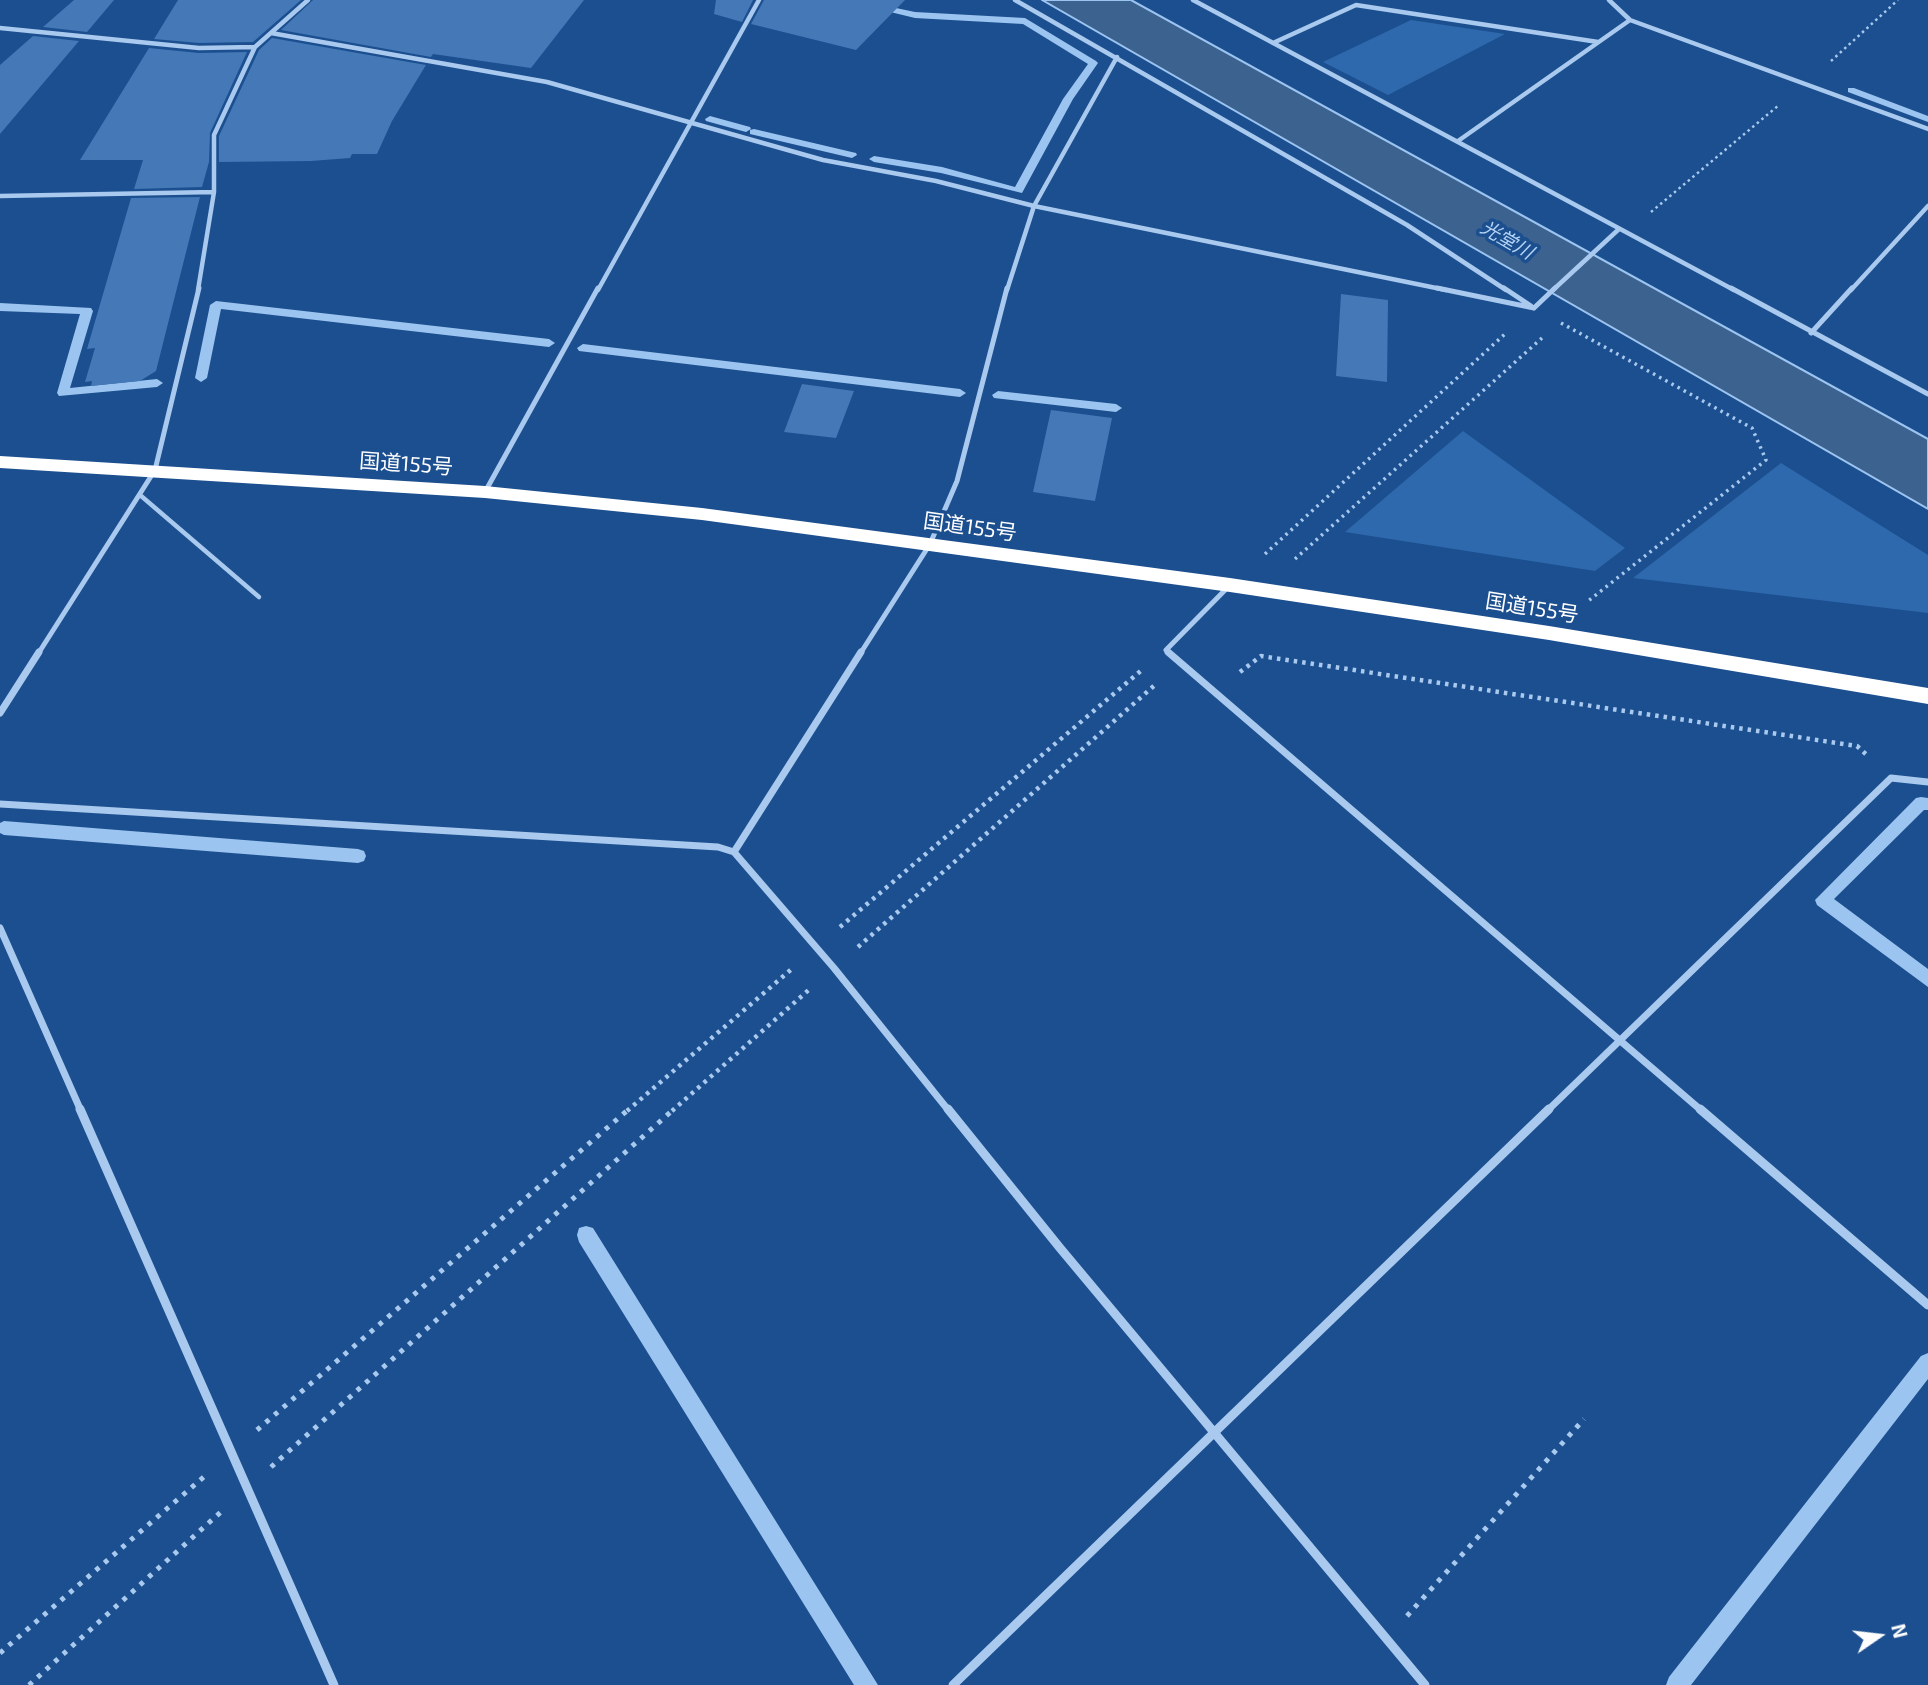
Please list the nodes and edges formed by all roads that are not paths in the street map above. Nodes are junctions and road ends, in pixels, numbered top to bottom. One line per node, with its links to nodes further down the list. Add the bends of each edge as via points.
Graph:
1 (309, 0): 8 (street)
2 (759, 0): 13 (street)
3 (1015, 0): 12 (street)
4 (1193, 0): 10 (street)
5 (1609, 0): 6 (street)
6 (1630, 20): 9 (street); 14 (street)
7 (0, 29): 11 (street, via 199,48)
8 (271, 33): 11 (street); 13 (street, via 547,82)
9 (1598, 42): 10 (street, via 1356,5); 15 (street)
10 (1273, 43): 15 (street)
11 (255, 47): 16 (street, via 214,135)
12 (1117, 57): 18 (street); 21 (street, via 1408,225)
13 (690, 124): 18 (street, via 823,160 936,181); 26 (street)
14 (1928, 129)
15 (1458, 141): 20 (street)
16 (214, 192): 17 (street); 25 (street, via 203,270)
17 (0, 196)
18 (1034, 206): 21 (street); 28 (street, via 1012,270 957,481)
19 (1928, 206): 22 (street)
20 (1619, 229): 21 (street); 22 (street)
21 (1534, 308)
22 (1811, 333): 23 (street)
23 (1928, 394)
24 (0, 462): 25 (highway, 国道155号)
25 (155, 470): 26 (highway, 国道155号); 27 (street)
26 (485, 492): 28 (highway, 国道155号)
27 (139, 495): 30 (lane); 32 (street)
28 (930, 544): 29 (highway, 国道155号); 35 (street)
29 (1230, 585): 31 (highway, 国道155号); 37 (street, via 1166,650)
30 (259, 597)
31 (1928, 696)
32 (0, 713)
33 (1928, 782): 37 (street, via 1891,778)
34 (0, 804): 35 (street, via 718,847)
35 (734, 852): 39 (street)
36 (0, 928): 40 (street)
37 (1620, 1040): 38 (street); 39 (street)
38 (1928, 1304)
39 (1215, 1431): 41 (street); 42 (street)
40 (334, 1685)
41 (953, 1685)
42 (1425, 1685)

